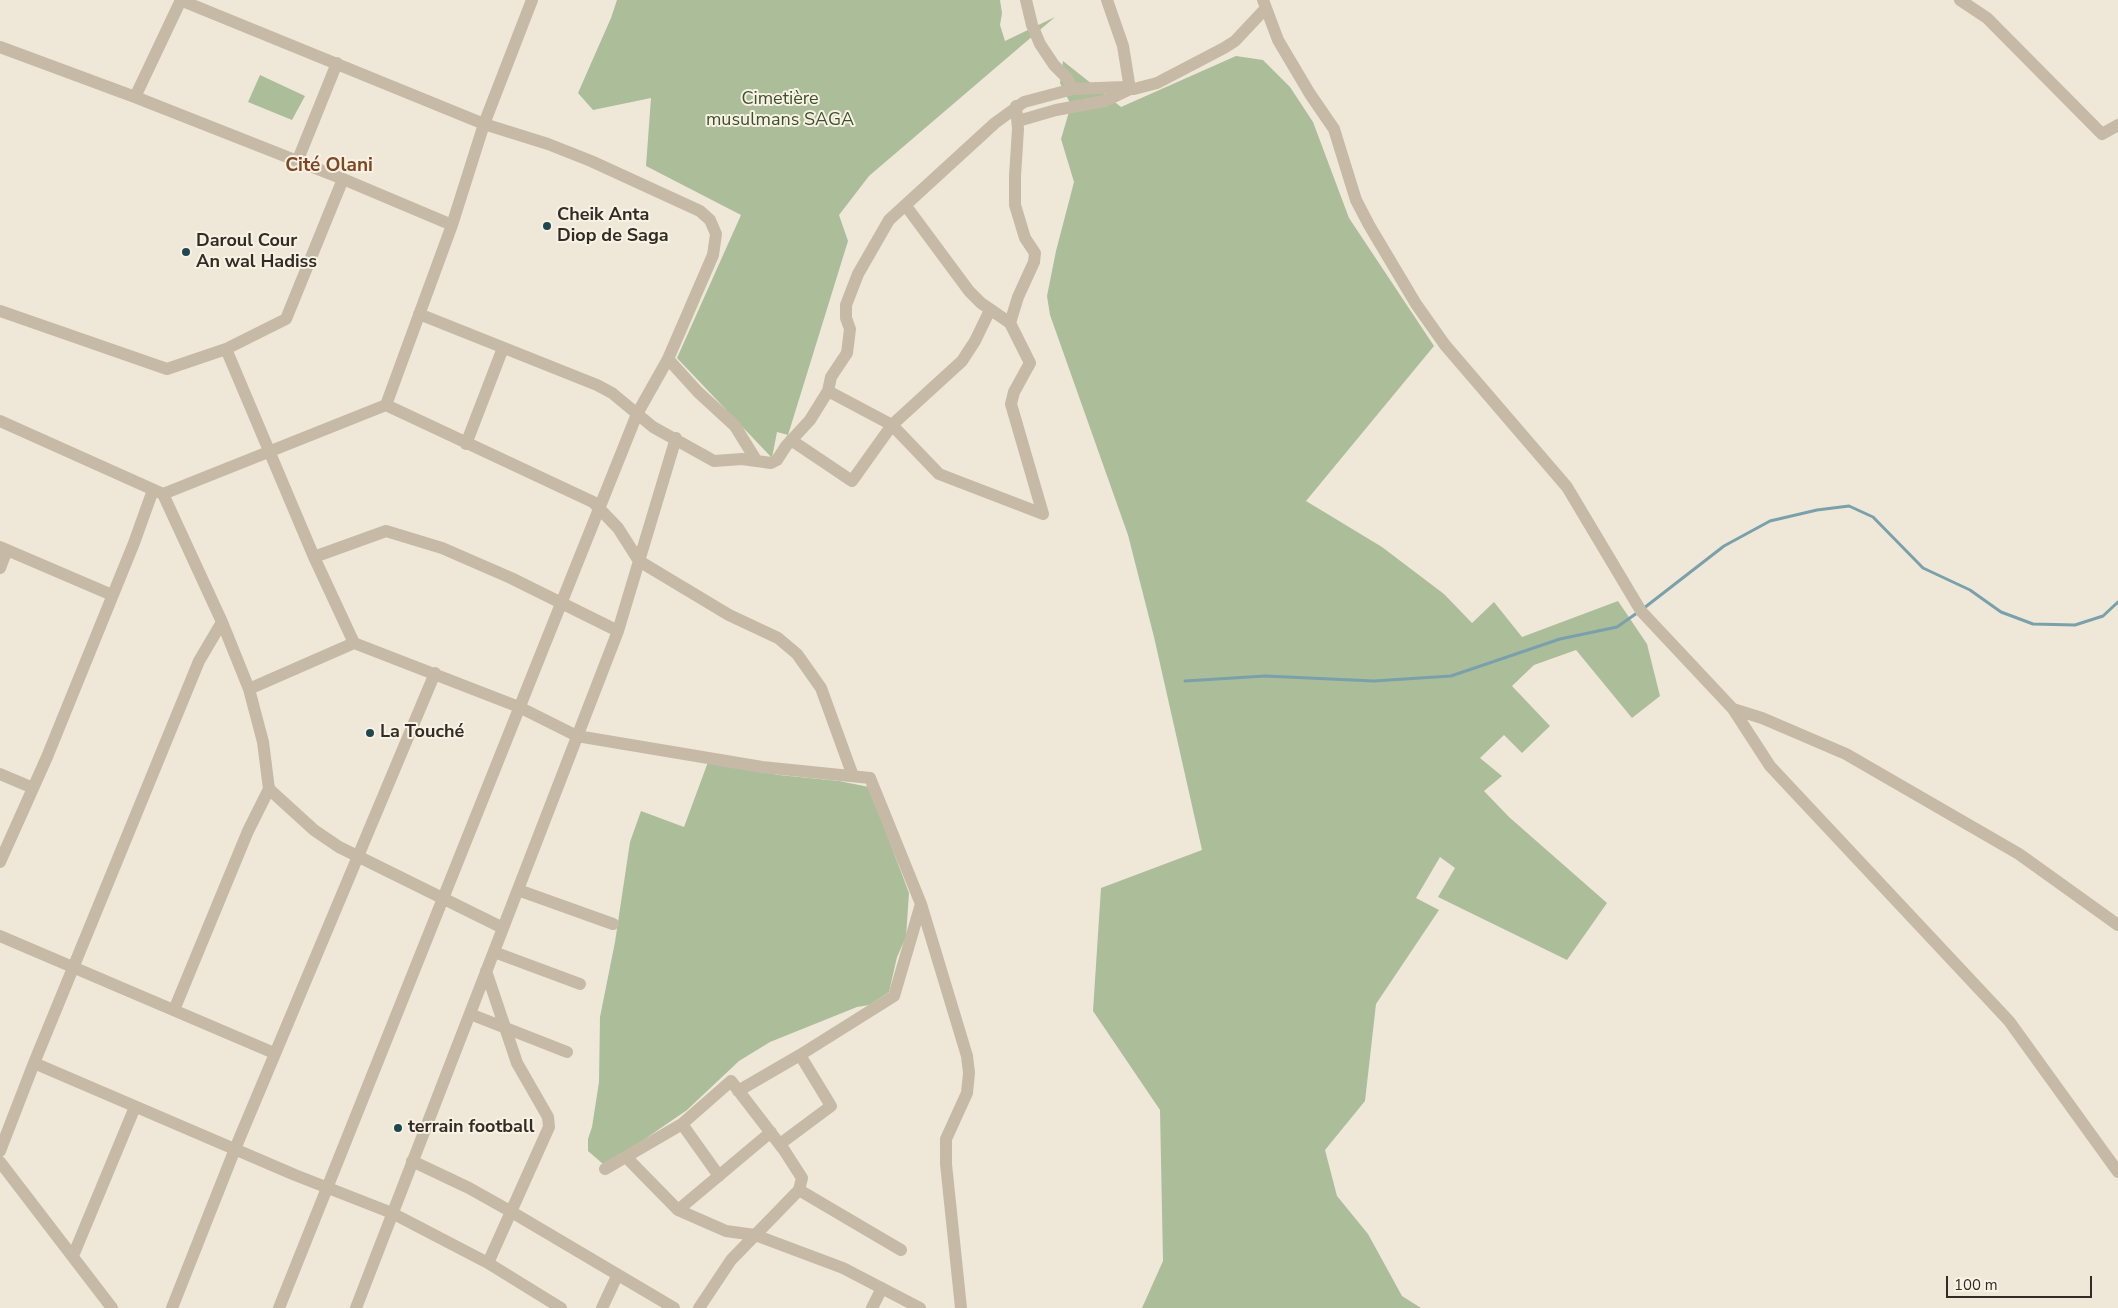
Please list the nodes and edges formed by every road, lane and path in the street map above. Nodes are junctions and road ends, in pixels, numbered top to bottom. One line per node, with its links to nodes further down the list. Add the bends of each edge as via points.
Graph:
1 (180, 0): 8 (street); 11 (street)
2 (532, 0): 14 (street)
3 (1026, 0): 10 (street, via 1040,44)
4 (1107, 0): 9 (street, via 1123,46)
5 (1960, 0): 15 (street, via 1987,18 2102,134)
6 (1264, 4): 9 (street, via 1235,41 1157,83); 51 (street, via 1278,40 1334,129 1356,200 1416,304 1445,345 1568,487 1641,611)
7 (0, 47): 11 (street)
8 (337, 63): 14 (street); 16 (street)
9 (1130, 88): 10 (street); 13 (street, via 1105,101)
10 (1073, 89): 12 (street)
11 (135, 97): 16 (street)
12 (1016, 106): 13 (street); 18 (street)
13 (1018, 121): 23 (street, via 1015,205 1025,238 1035,253)
14 (484, 124): 19 (street); 26 (street, via 591,161 700,211 710,220 716,234 713,255)
15 (2118, 125)
16 (296, 162): 17 (street)
17 (343, 179): 19 (street); 25 (street, via 286,318)
18 (906, 206): 20 (street, via 969,290); 27 (street, via 888,220 858,274 846,305 850,329 847,353 831,377)
19 (452, 226): 22 (street)
20 (990, 310): 23 (street); 31 (street, via 962,361)
21 (0, 311): 25 (street, via 167,369)
22 (419, 314): 24 (street); 28 (street)
23 (1010, 324): 31 (street, via 1030,363 1011,404 1044,514 939,474)
24 (503, 348): 29 (street, via 598,385); 34 (street)
25 (226, 349): 35 (street)
26 (668, 359): 29 (street); 36 (street, via 735,426)
27 (828, 391): 31 (street); 33 (street, via 810,420)
28 (386, 406): 34 (street); 35 (street)
29 (637, 414): 32 (street); 38 (street)
30 (0, 421): 37 (street)
31 (892, 425): 33 (street, via 852,481)
32 (676, 438): 36 (street, via 714,461); 41 (street)
33 (791, 440): 36 (street, via 777,460 771,463)
34 (466, 444): 38 (street)
35 (270, 450): 37 (street); 40 (street)
36 (756, 460)
37 (158, 492): 43 (street); 45 (street)
38 (600, 507): 41 (street); 44 (street)
39 (4, 549): 42 (street); 43 (street)
40 (314, 557): 44 (street, via 386,531 436,546); 47 (street)
41 (639, 561): 46 (street); 54 (street, via 715,608 778,638 797,654 821,688)
42 (0, 568)
43 (112, 594): 55 (street)
44 (561, 603): 46 (street); 50 (street)
45 (222, 622): 49 (street); 67 (street, via 199,661)
46 (618, 631): 52 (street)
47 (354, 643): 48 (street); 49 (street)
48 (435, 673): 50 (street); 57 (street)
49 (249, 689): 56 (street, via 263,742)
50 (519, 707): 52 (street); 60 (street)
51 (1733, 709): 63 (street, via 1846,754 2019,854); 88 (street, via 1770,766 2009,1021)
52 (577, 736): 54 (street, via 762,767); 59 (street)
53 (0, 774): 55 (street)
54 (853, 776): 61 (street, via 870,778)
55 (33, 788): 58 (street)
56 (269, 790): 57 (street, via 319,833); 70 (street, via 248,831)
57 (358, 858): 60 (street); 74 (street)
58 (0, 862)
59 (518, 890): 62 (street); 64 (street)
60 (442, 899): 64 (street); 90 (street)
61 (921, 904): 75 (street, via 894,996); 111 (street, via 967,1056 969,1073 967,1093 946,1138)
62 (613, 924)
63 (2118, 925)
64 (503, 928): 66 (street)
65 (0, 936): 67 (street)
66 (494, 952): 68 (street); 69 (street)
67 (75, 967): 70 (street); 76 (street)
68 (486, 971): 71 (street); 72 (street)
69 (580, 984)
70 (174, 1010): 74 (street)
71 (470, 1014): 72 (street); 86 (street)
72 (506, 1028): 73 (street); 93 (street, via 517,1063 548,1117 550,1127)
73 (567, 1052)
74 (274, 1053): 82 (street)
75 (800, 1055): 77 (street); 81 (street, via 831,1106)
76 (34, 1063): 78 (street); 83 (street)
77 (738, 1091): 79 (street, via 730,1080); 80 (street)
78 (135, 1106): 82 (street); 97 (street)
79 (682, 1124): 84 (street); 89 (street)
80 (770, 1132): 81 (street); 89 (street)
81 (780, 1144): 91 (street, via 802,1178)
82 (235, 1149): 90 (street); 102 (street)
83 (0, 1151)
84 (626, 1157): 87 (street); 92 (street)
85 (0, 1162): 97 (street)
86 (412, 1162): 93 (street); 94 (street)
87 (605, 1169)
88 (2118, 1172)
89 (719, 1176): 92 (street)
90 (327, 1188): 94 (street); 103 (street)
91 (799, 1190): 95 (street); 96 (street)
92 (678, 1210): 95 (street, via 726,1231)
93 (510, 1211): 98 (street); 99 (street)
94 (392, 1213): 98 (street); 104 (street)
95 (755, 1235): 100 (street, via 843,1268); 108 (street, via 731,1260)
96 (902, 1250)
97 (73, 1256): 101 (street)
98 (488, 1262): 105 (street)
99 (617, 1276): 106 (street); 107 (street)
100 (882, 1288): 109 (street); 110 (street)
101 (112, 1308)
102 (172, 1308)
103 (279, 1308)
104 (356, 1308)
105 (561, 1308)
106 (602, 1308)
107 (674, 1308)
108 (699, 1308)
109 (872, 1308)
110 (920, 1308)
111 (961, 1308)

